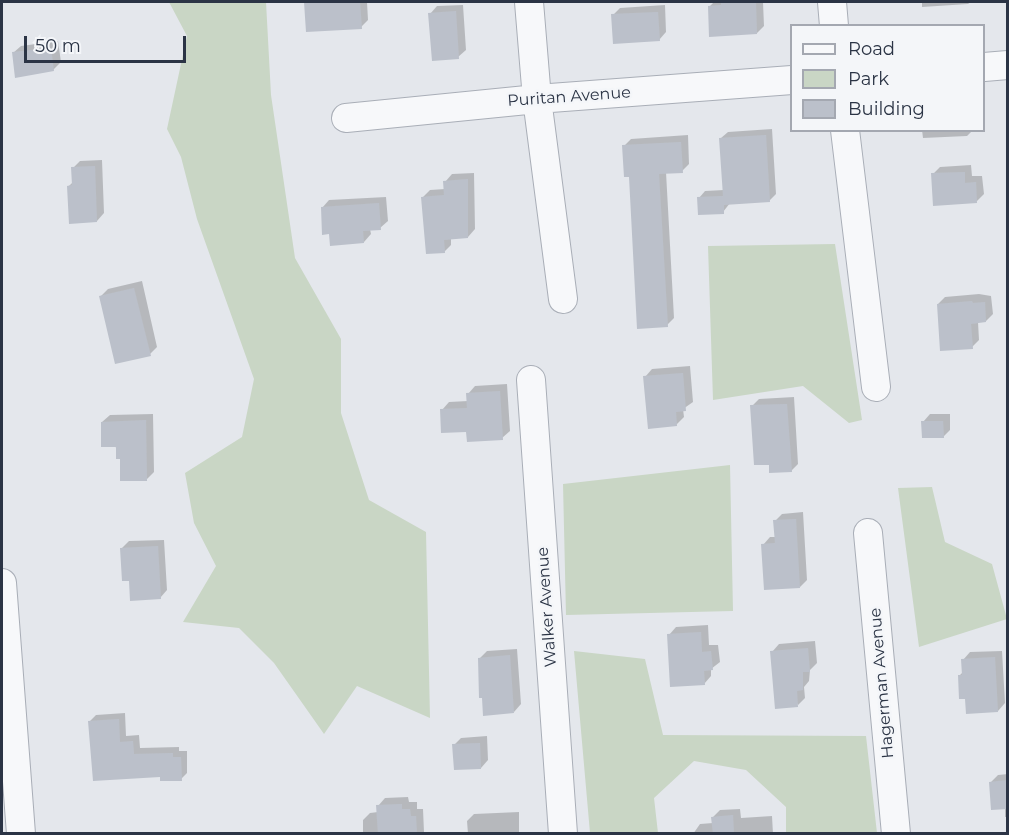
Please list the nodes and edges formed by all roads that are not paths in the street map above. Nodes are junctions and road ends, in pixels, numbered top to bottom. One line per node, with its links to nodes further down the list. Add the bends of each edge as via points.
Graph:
1 (529, 2): 7 (street)
2 (832, 2): 3 (street)
3 (834, 24)
4 (1008, 65): 5 (street)
5 (985, 67)
6 (790, 80): 7 (street, Puritan Avenue)
7 (537, 99): 8 (street, Puritan Avenue); 10 (street)
8 (346, 118)
9 (845, 132): 12 (street)
10 (563, 298)
11 (531, 380): 16 (street, Walker Avenue)
12 (876, 387)
13 (868, 533): 17 (street, Hagerman Avenue)
14 (2, 583): 15 (street)
15 (21, 834)
16 (563, 834)
17 (896, 834)

